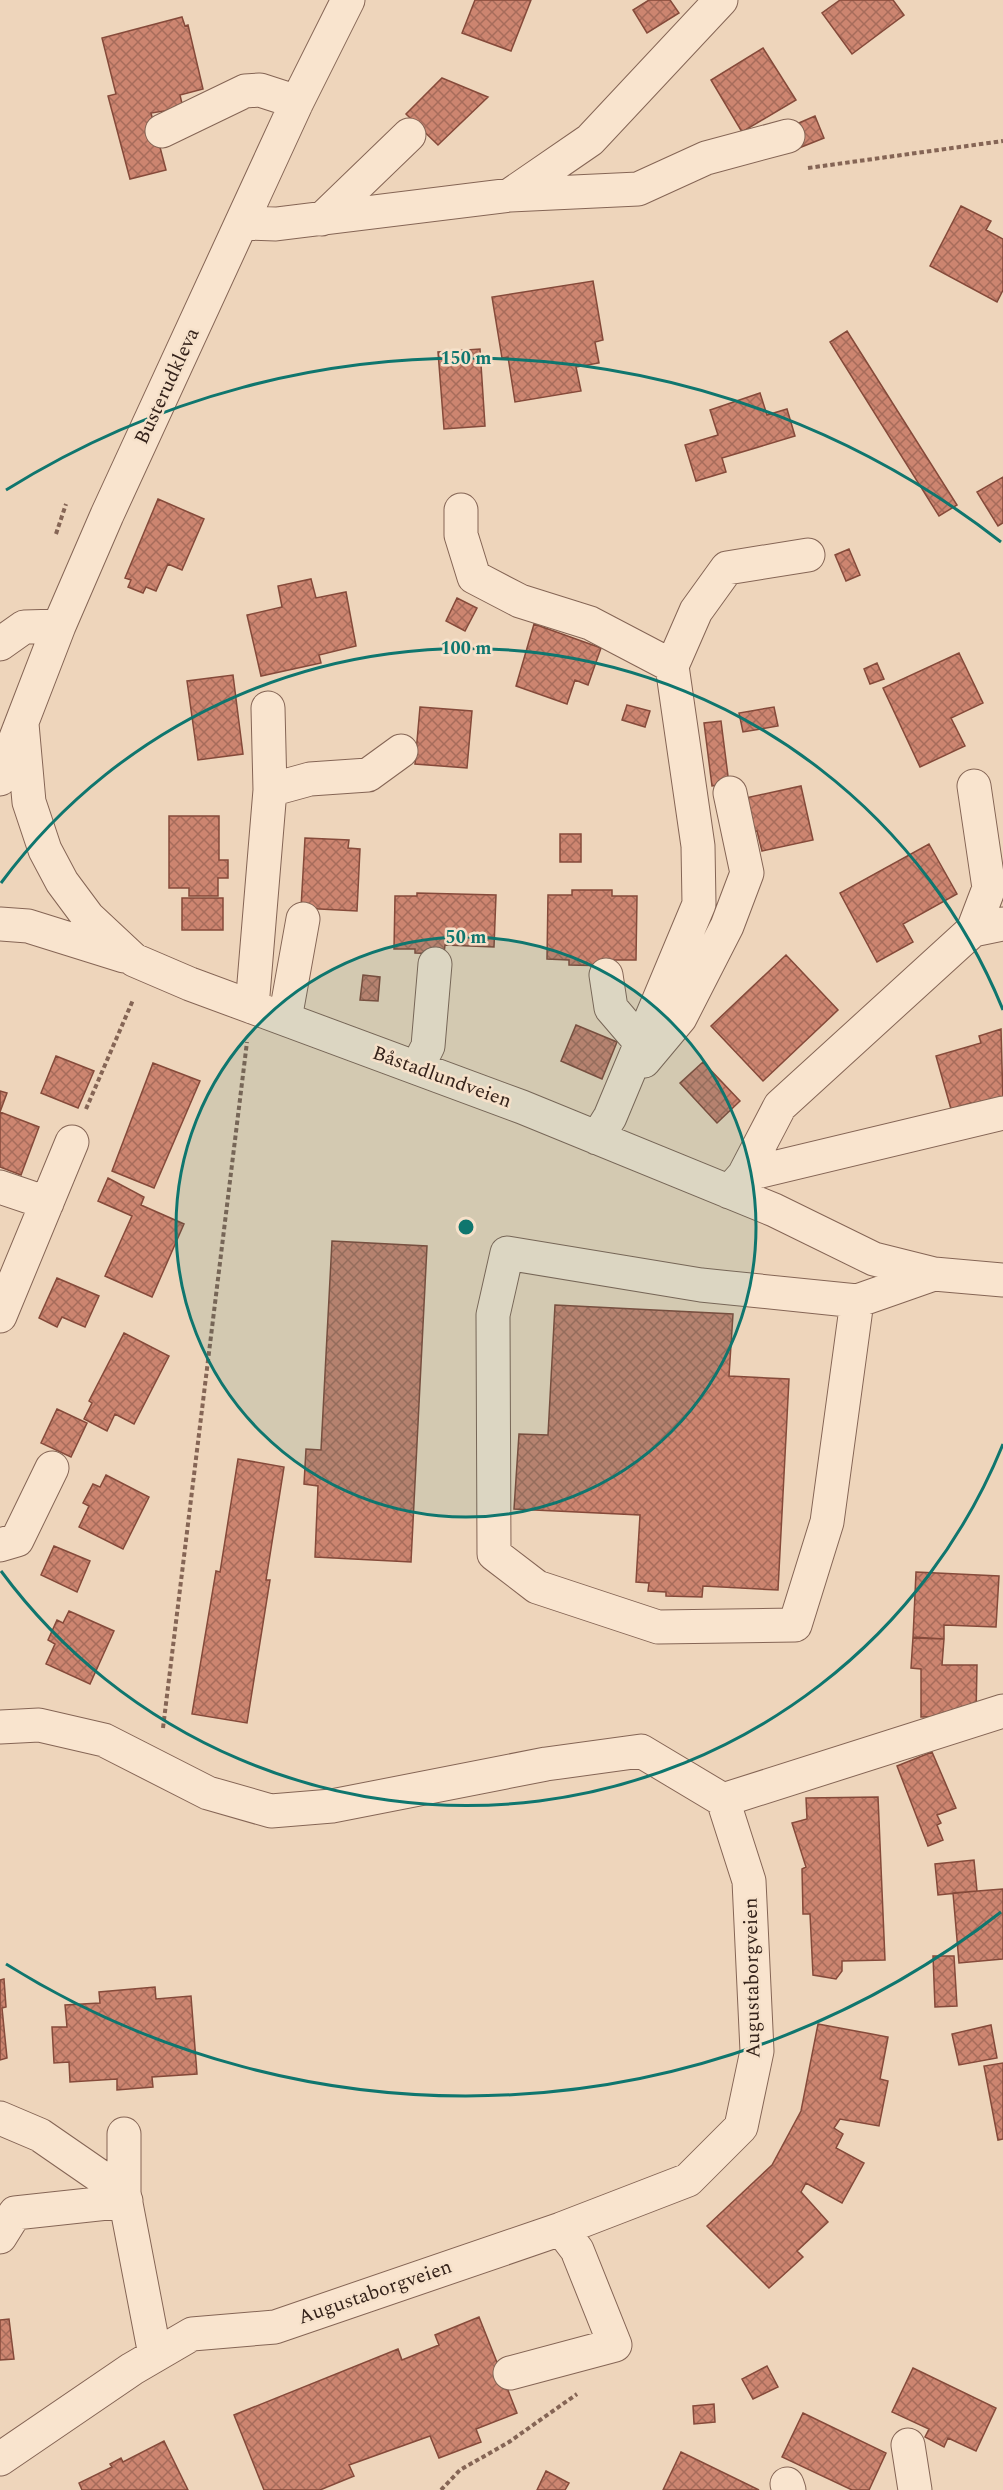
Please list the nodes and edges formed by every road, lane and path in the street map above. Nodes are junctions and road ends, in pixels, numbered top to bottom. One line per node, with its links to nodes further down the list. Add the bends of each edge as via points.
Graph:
1 (348, 0): 5 (street, Busterudkleva)
2 (688, 0): 4 (street)
3 (721, 0): 4 (street)
4 (686, 40): 11 (street, via 590,140)
5 (297, 102): 6 (street, via 260,90 245,91); 13 (street, Busterudkleva)
6 (162, 131)
7 (408, 135): 12 (street)
8 (788, 136): 11 (street, via 706,158 638,189)
9 (1003, 141): 10 (path)
10 (807, 168)
11 (510, 195): 12 (street)
12 (322, 219): 13 (street)
13 (243, 223): 16 (street, Busterudkleva)
14 (461, 510): 18 (street, via 461,535 474,577 520,601 590,623)
15 (808, 555): 18 (street, via 727,568 696,611)
16 (59, 626): 17 (street, via 24,627); 20 (street, Busterudkleva)
17 (0, 644)
18 (672, 666): 36 (street, via 699,846 699,904)
19 (268, 708): 24 (street)
20 (22, 724): 22 (street, Busterudkleva); 29 (street, Båstadlundveien, via 29,802 45,850 88,917)
21 (401, 751): 24 (street, via 368,775 310,779)
22 (0, 779)
23 (974, 786): 28 (street, via 989,888)
24 (270, 790): 33 (street)
25 (730, 793): 38 (street, via 747,873 743,884 727,926 680,1018)
26 (303, 919): 34 (street)
27 (0, 924): 29 (street, via 28,926)
28 (988, 927): 42 (street, via 780,1106)
29 (134, 960): 33 (street, Båstadlundveien)
30 (435, 964): 37 (street, via 428,1046)
31 (606, 975): 36 (street, via 611,1008)
32 (133, 999): 41 (path)
33 (252, 1007): 34 (street, Båstadlundveien)
34 (285, 1019): 37 (street, Båstadlundveien)
35 (247, 1041): 53 (path)
36 (640, 1044): 38 (street)
37 (417, 1068): 40 (street, Båstadlundveien)
38 (622, 1088): 40 (street)
39 (1003, 1113): 42 (street)
40 (597, 1138): 42 (street, Båstadlundveien)
41 (72, 1142): 44 (street)
42 (737, 1184): 45 (street, Båstadlundveien, via 774,1210 874,1259)
43 (0, 1187): 44 (street)
44 (47, 1203): 48 (street)
45 (934, 1274): 46 (street, Båstadlundveien); 47 (street)
46 (1003, 1280)
47 (857, 1301): 47 (street, via 701,1285 507,1253 493,1315 494,1554 537,1587 658,1627 795,1625 827,1522)
48 (0, 1316)
49 (52, 1468): 50 (street, via 18,1540)
50 (0, 1545)
51 (1003, 1711): 54 (street)
52 (0, 1727): 53 (street, via 39,1725 104,1740)
53 (158, 1769): 54 (street, via 208,1793 271,1811 332,1806 546,1764 641,1751)
54 (723, 1800): 58 (street, Augustaborgveien, via 749,1881 757,2051 741,2127 688,2180)
55 (0, 2118): 57 (street, via 40,2135)
56 (124, 2134): 57 (street)
57 (125, 2197): 59 (street, via 15,2213); 60 (street)
58 (561, 2229): 60 (street, Augustaborgveien, via 275,2327 192,2334); 61 (street, via 577,2250 615,2345)
59 (0, 2237)
60 (155, 2355): 64 (street, Augustaborgveien)
61 (510, 2373)
62 (582, 2391): 65 (path, via 509,2442 460,2470)
63 (908, 2445): 66 (street)
64 (4, 2453)
65 (441, 2490)
66 (915, 2490)

